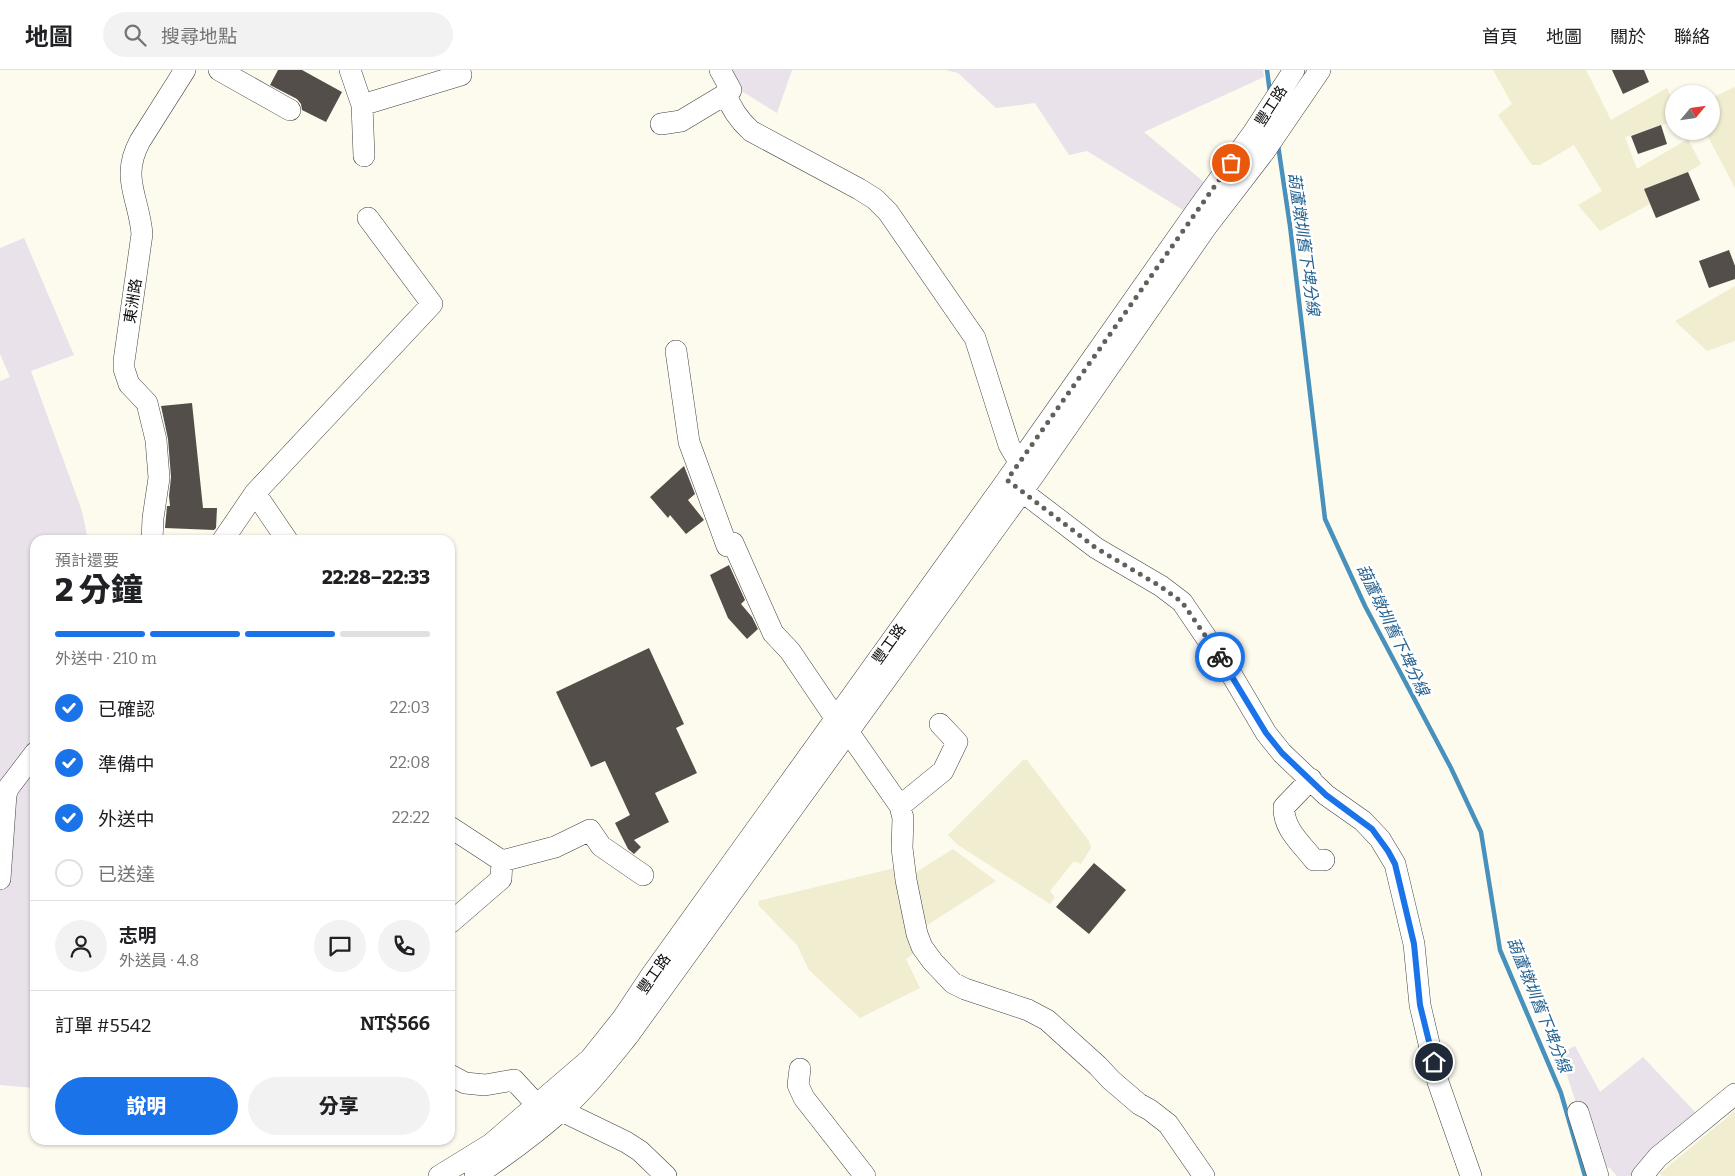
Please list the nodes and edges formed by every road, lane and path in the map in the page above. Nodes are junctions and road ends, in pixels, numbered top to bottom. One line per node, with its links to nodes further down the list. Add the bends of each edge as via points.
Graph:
1 (185, 70): 17 (street, 東洲路, via 140,141 130,169 142,234 124,369 130,384 147,403 156,440 159,478)
2 (219, 70): 10 (street)
3 (350, 70): 9 (street)
4 (720, 70): 8 (street, via 731,90)
5 (1320, 70): 15 (street, 豐工路, via 1264,152)
6 (461, 75): 9 (street)
7 (1291, 76): 15 (street, 豐工路)
8 (726, 94): 11 (street, via 681,121); 15 (street, via 736,116 750,130 859,189 888,212 974,338)
9 (362, 104): 12 (street)
10 (290, 110)
11 (661, 124)
12 (364, 156)
13 (368, 218): 16 (street, via 432,304)
14 (676, 351): 21 (street, via 690,442 727,546 733,544 773,633 790,651)
15 (1020, 477): 21 (street, 豐工路); 23 (street, via 1096,548 1182,602 1234,677 1266,733)
16 (255, 493): 18 (street); 19 (street)
17 (152, 535)
18 (226, 535)
19 (284, 535)
20 (940, 724): 24 (street, via 957,742 943,770)
21 (842, 726): 24 (street); 35 (street, 豐工路, via 590,1059); 36 (street, 豐工路, via 628,1036)
22 (30, 760): 25 (street, via 9,787)
23 (1311, 780): 27 (street, via 1284,807 1284,815 1289,829 1314,860); 43 (street, via 1372,829 1395,864 1414,944 1420,1005 1438,1082)
24 (900, 806): 42 (street, via 904,818 902,848 906,880 917,934 933,962 954,983 965,989 1028,1010 1047,1020 1111,1080 1168,1124)
25 (2, 821): 30 (street)
26 (455, 830): 28 (street)
27 (1324, 860)
28 (502, 861): 29 (street, via 555,847 590,830 600,846); 31 (street, via 501,879)
29 (643, 875)
30 (0, 878)
31 (455, 919)
32 (800, 1069): 41 (street, via 798,1085 804,1098)
33 (455, 1078): 35 (street, via 465,1083 485,1085 514,1080)
34 (1735, 1094): 45 (street, via 1658,1157)
35 (537, 1106): 36 (street); 38 (street, 豐工路, via 491,1144)
36 (562, 1111): 39 (street, 豐工路); 40 (street, via 633,1146)
37 (1578, 1112): 44 (street)
38 (439, 1176)
39 (475, 1176)
40 (666, 1176)
41 (865, 1176)
42 (1204, 1176)
43 (1471, 1176)
44 (1598, 1176)
45 (1642, 1176)

